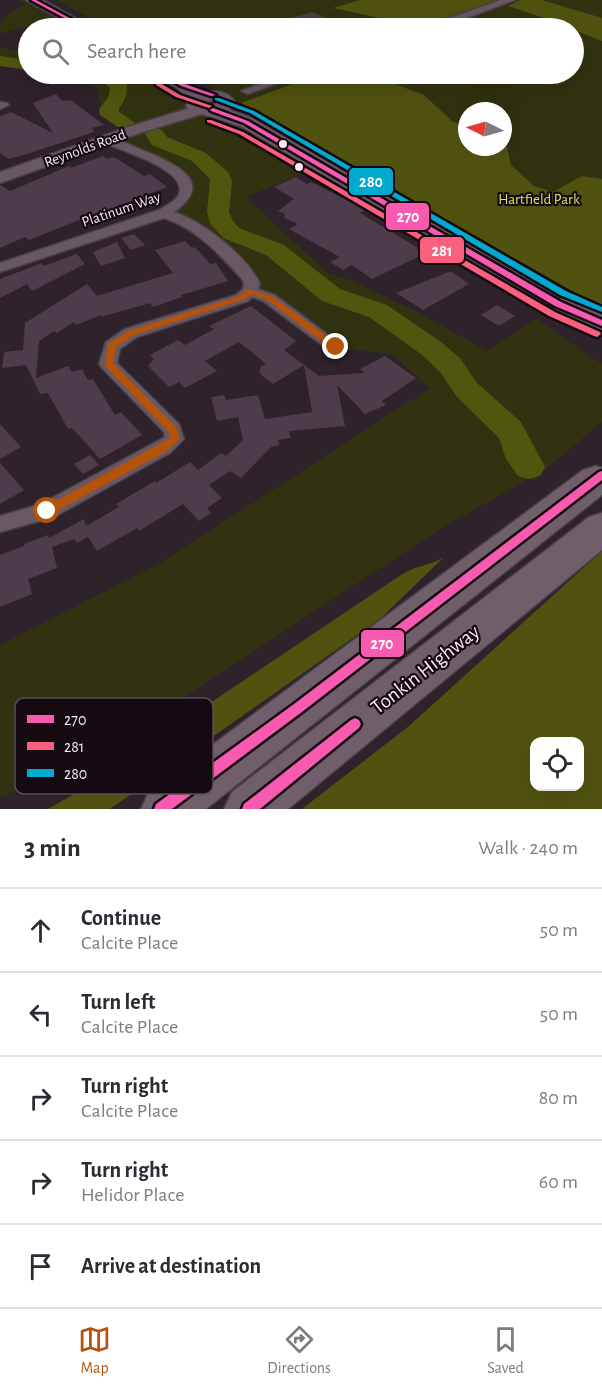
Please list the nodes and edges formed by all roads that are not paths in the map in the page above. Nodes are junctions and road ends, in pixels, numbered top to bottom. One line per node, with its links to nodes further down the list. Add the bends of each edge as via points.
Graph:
1 (510, 0): 4 (street)
2 (36, 1): 3 (main road)
3 (67, 18)
4 (459, 18)
5 (180, 84): 8 (main road)
6 (266, 84): 7 (street)
7 (248, 90)
8 (208, 104): 9 (street, Reynolds Road); 14 (main road, via 246,122)
9 (108, 140): 10 (street, Reynolds Road); 11 (street, Platinum Way, via 174,168 181,176 186,194)
10 (0, 178)
11 (164, 213): 12 (street, Platinum Way); 13 (street, via 180,217 207,233 249,277)
12 (0, 268)
13 (250, 291): 17 (street, via 269,298); 19 (street, via 242,298 131,333 112,346 108,364 172,429 175,439 47,511)
14 (558, 304): 15 (main road); 16 (main road)
15 (602, 323)
16 (602, 336)
17 (336, 347)
18 (596, 480): 21 (highway)
19 (2, 525)
20 (602, 528): 22 (highway, Tonkin Highway)
21 (213, 772)
22 (249, 809)

